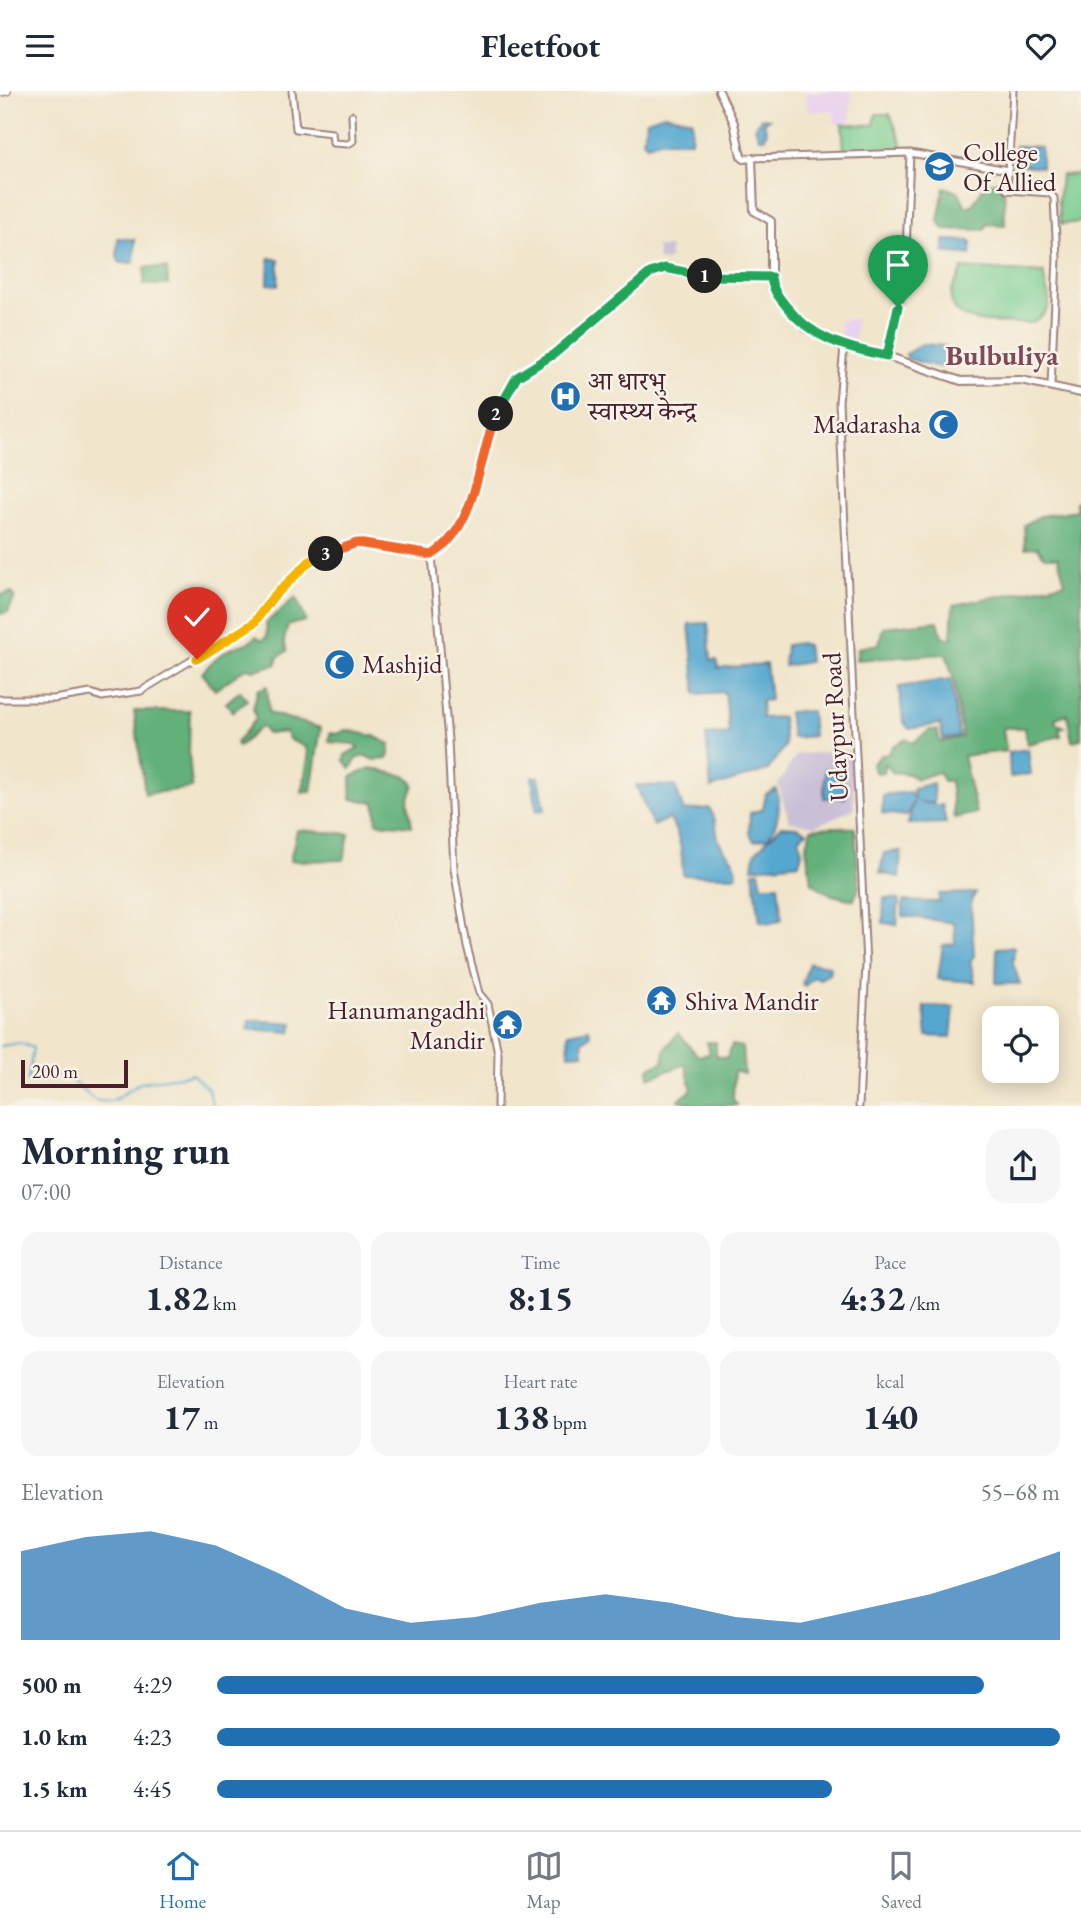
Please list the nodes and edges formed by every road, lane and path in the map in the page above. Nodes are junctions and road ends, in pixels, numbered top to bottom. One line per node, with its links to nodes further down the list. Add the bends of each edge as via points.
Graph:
1 (7, 91): 5 (main road)
2 (292, 91): 6 (street, via 296,129 332,133 333,143 348,144 353,141)
3 (719, 91): 8 (main road, via 734,123 741,156)
4 (1013, 91): 9 (street)
5 (0, 92)
6 (352, 115)
7 (910, 153): 8 (street); 9 (street); 12 (street, via 906,251)
8 (752, 158): 10 (main road, via 754,211 771,221)
9 (1009, 170): 13 (street, via 1007,190 1050,193 1054,198 1057,258)
10 (771, 277): 11 (main road, via 771,286 799,322); 15 (street, via 707,277 658,269 554,354 517,377 495,416 462,525)
11 (844, 347): 12 (main road); 18 (street, Udaypur Road, via 839,403 866,964)
12 (887, 356): 13 (main road, via 961,381 1021,380)
13 (1051, 385): 14 (main road)
14 (1081, 393)
15 (432, 555): 16 (street, via 357,543 316,558 272,598 254,623 141,691 102,697 91,693 54,699); 17 (street, via 454,869 467,946 480,993 488,1004 498,1053)
16 (0, 699)
17 (497, 1105)
18 (859, 1105)

